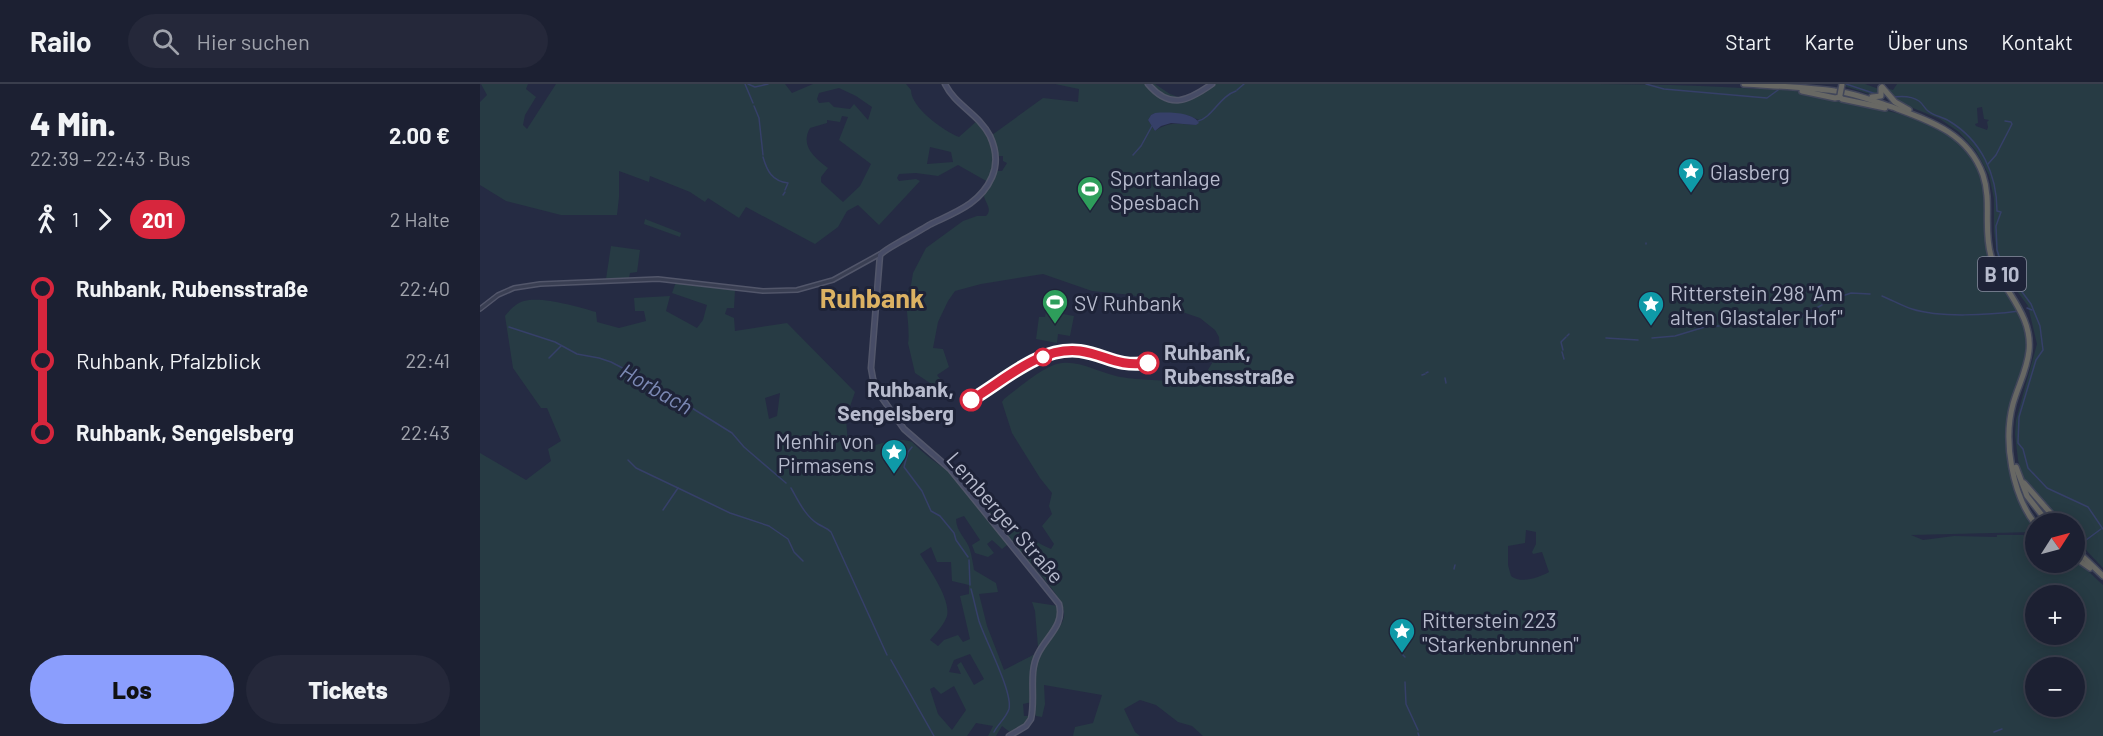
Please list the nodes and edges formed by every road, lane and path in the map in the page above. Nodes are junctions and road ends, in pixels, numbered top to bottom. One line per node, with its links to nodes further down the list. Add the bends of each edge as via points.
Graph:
1 (945, 84): 11 (main road, via 954,99 979,120 990,136 996,155 993,174 968,206)
2 (1148, 84): 3 (main road, via 1160,96 1177,101 1193,97)
3 (1212, 84)
4 (1744, 84): 7 (highway, B 10)
5 (1787, 84): 9 (highway, B 10, via 1836,88)
6 (1842, 84): 8 (highway, bridge)
7 (1777, 86): 8 (highway); 10 (highway, B 10, via 1847,93)
8 (1840, 96): 10 (highway)
9 (1872, 97): 10 (highway, B 10); 10 (highway, via 1882,95 1881,87)
10 (1908, 112): 13 (highway, B 10, via 1959,139 1973,156 1985,182 1991,258 2021,311 2029,339 2027,363 2010,417 2009,447)
11 (879, 256): 12 (street, via 833,280 797,290 763,291 658,279 540,284 514,288); 21 (main road, Lemberger Straße, via 871,366 882,398 904,429 952,472 1059,604 1059,623 1035,662 1031,721)
12 (480, 309)
13 (2015, 470): 14 (highway, via 2022,503); 15 (highway, B 10, via 2025,496); 16 (highway)
14 (2028, 513)
15 (2038, 513)
16 (2050, 513)
17 (2085, 557): 19 (highway)
18 (2085, 561): 19 (highway)
19 (2092, 567): 20 (highway)
20 (2103, 578)
21 (1009, 736)

